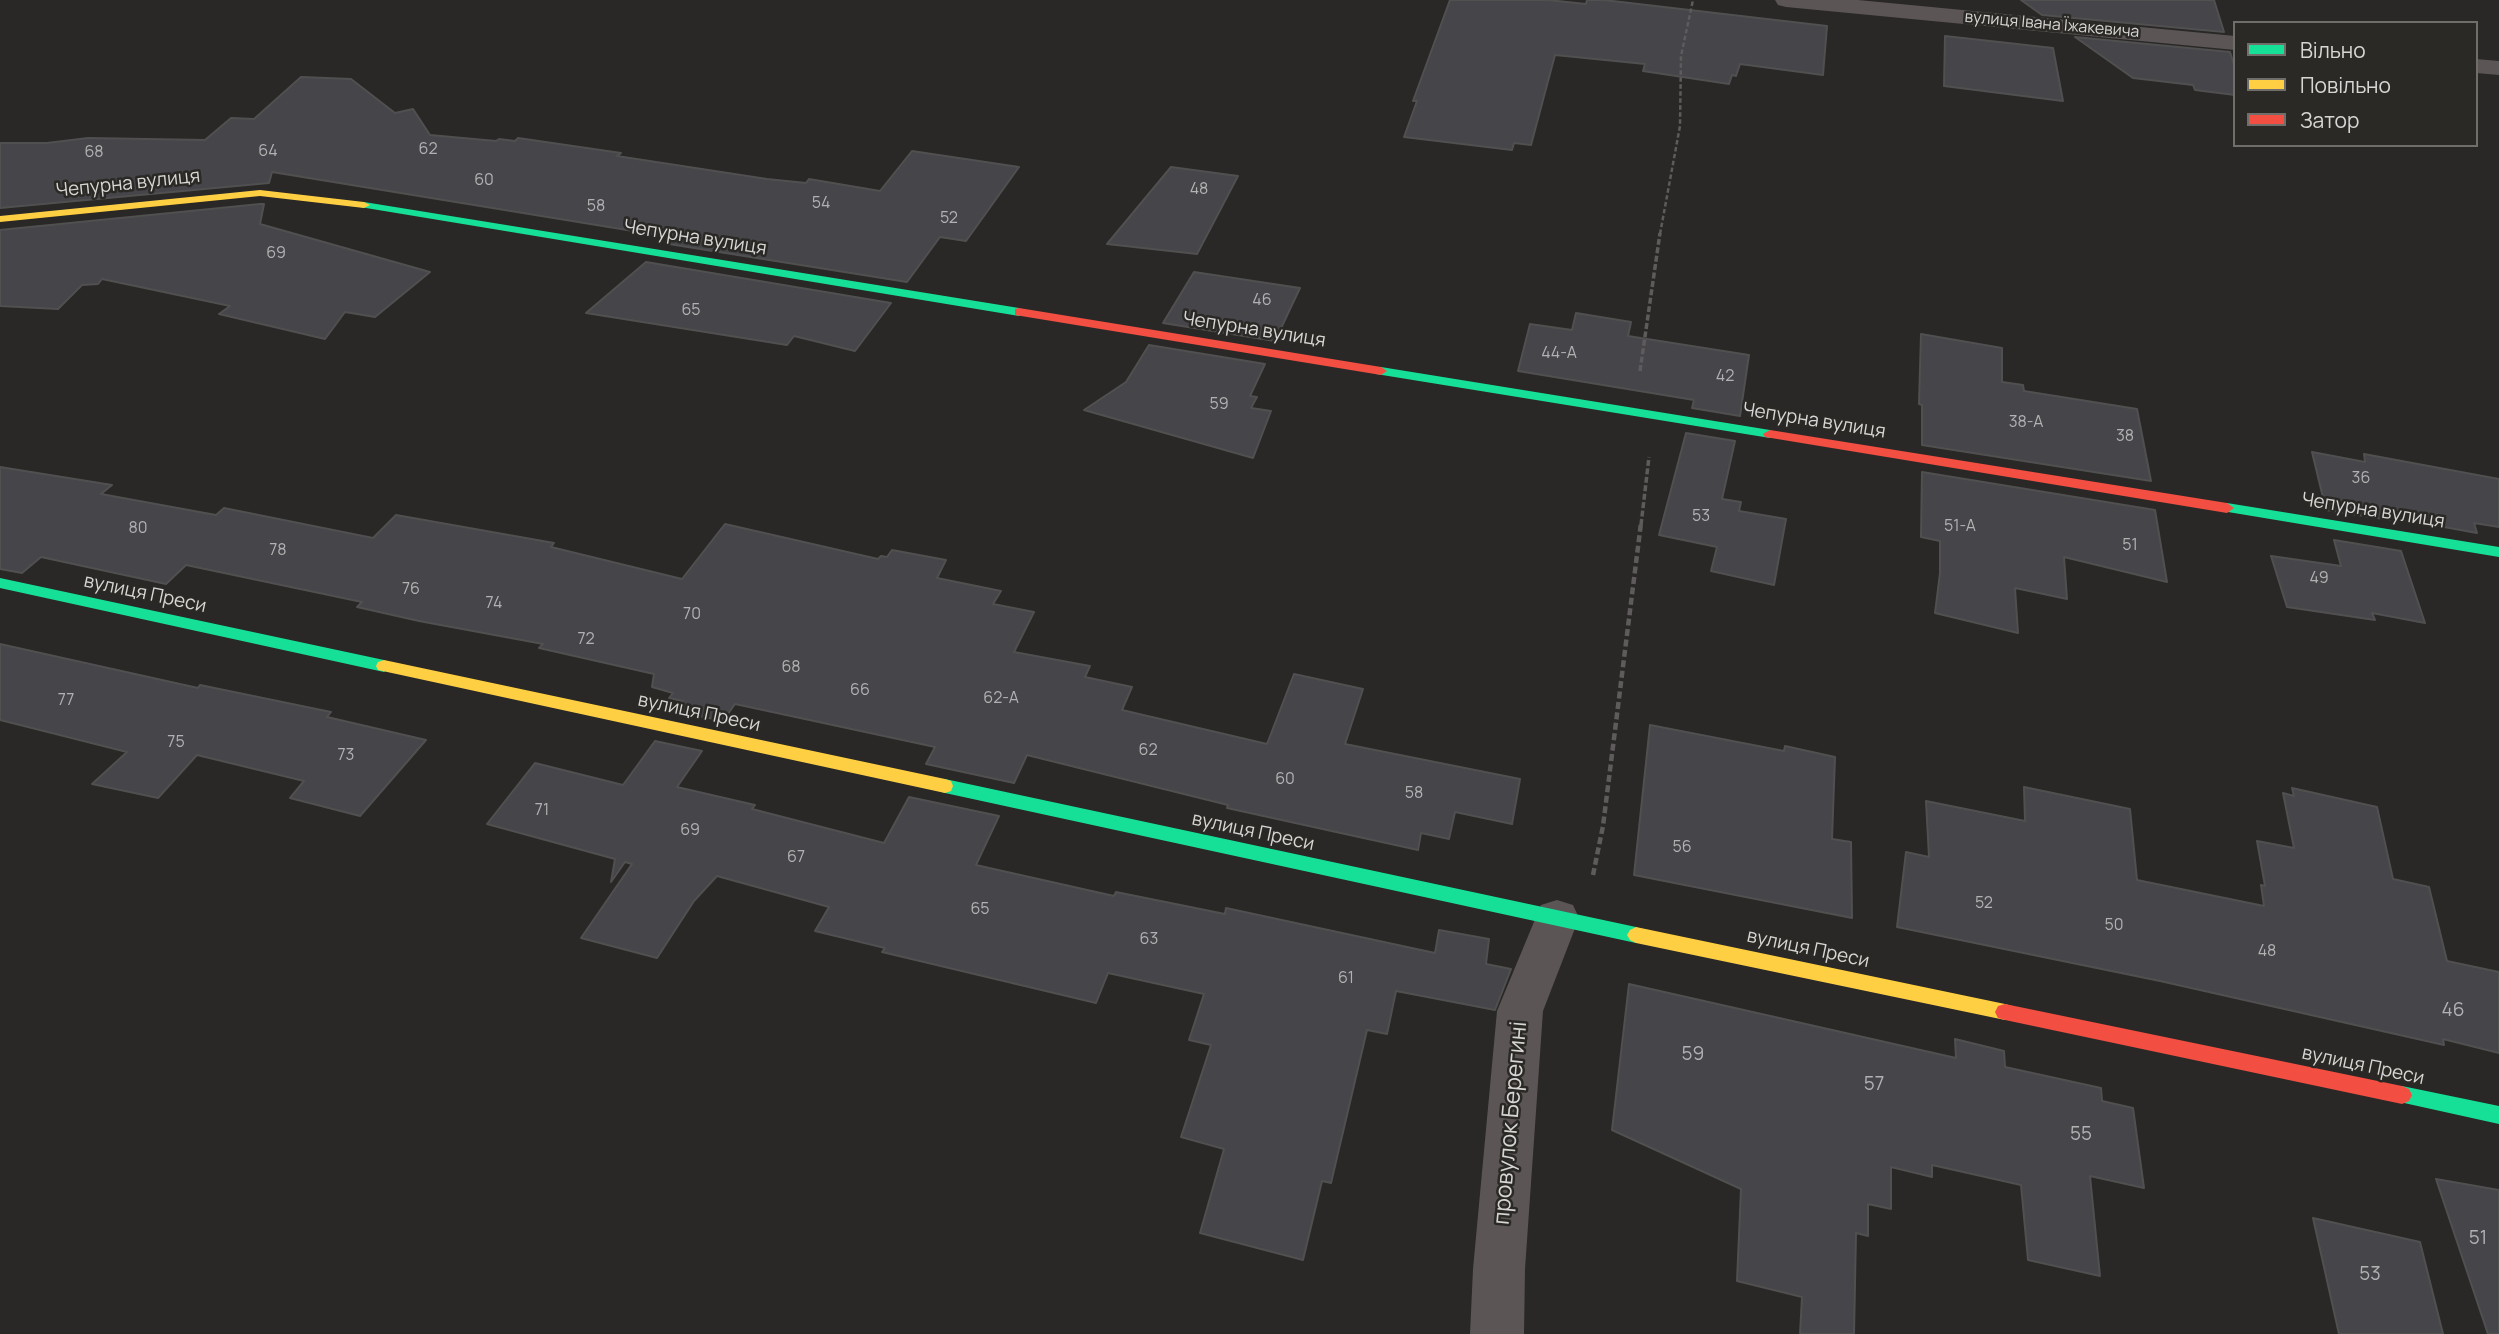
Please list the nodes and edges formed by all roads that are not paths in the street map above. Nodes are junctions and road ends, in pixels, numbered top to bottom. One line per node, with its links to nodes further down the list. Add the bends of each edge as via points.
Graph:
1 (1786, 0): 2 (street, вулиця Івана Їжакевича)
2 (2233, 43)
3 (2478, 66): 4 (street)
4 (2499, 68)
5 (0, 219): 6 (street, Чепурна вулиця, via 260,193 355,204)
6 (2499, 552)
7 (0, 583): 8 (street, вулиця Преси)
8 (1570, 921): 9 (street, вулиця Преси); 10 (street, провулок Берегині, via 1520,1011)
9 (2499, 1115)
10 (1497, 1334)

